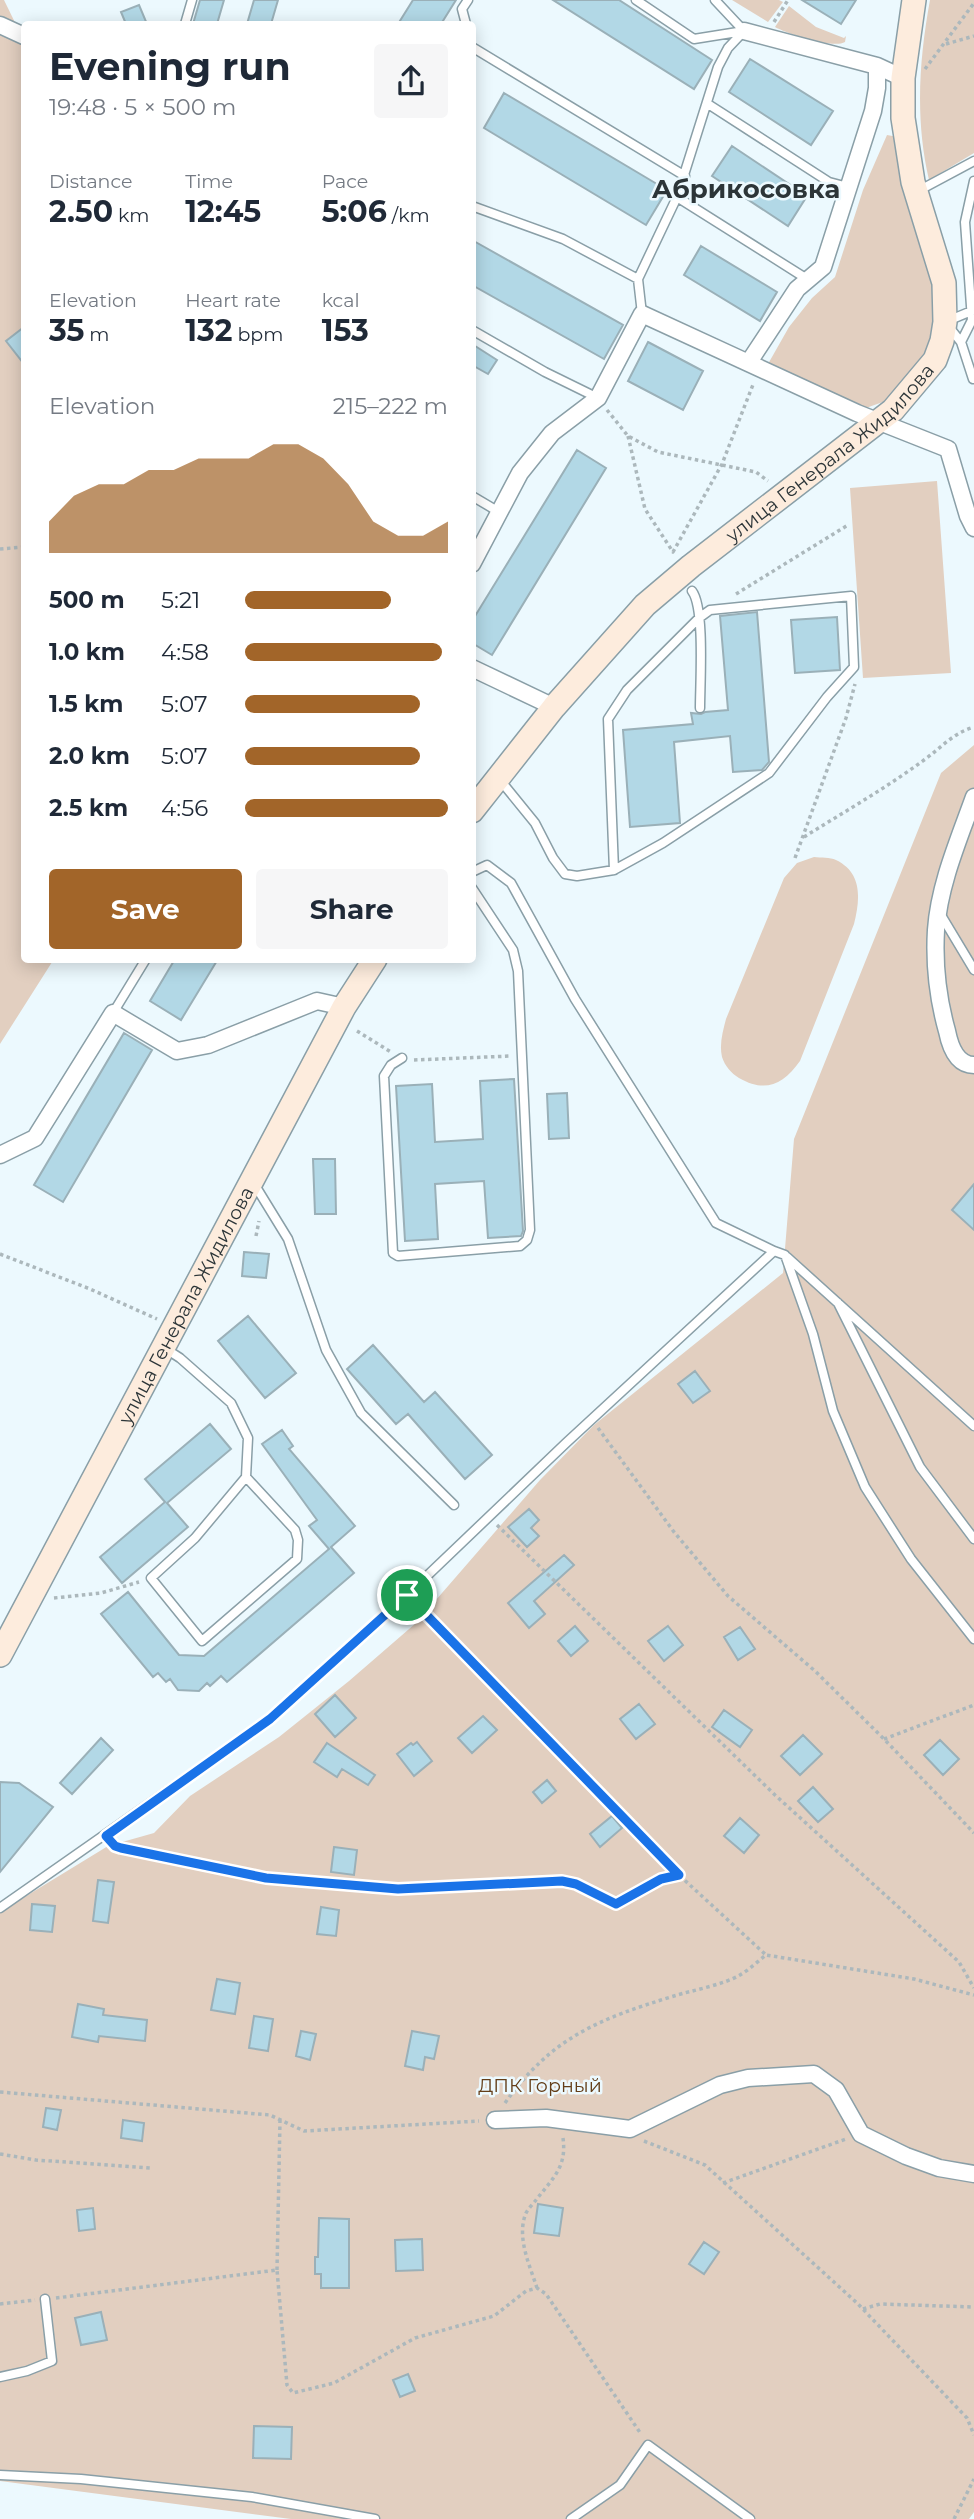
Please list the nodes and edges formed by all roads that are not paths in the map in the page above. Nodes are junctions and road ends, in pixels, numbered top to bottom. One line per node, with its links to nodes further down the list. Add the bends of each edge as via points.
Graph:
1 (192, 0): 6 (lane)
2 (468, 0): 7 (lane, via 462,9)
3 (636, 0): 9 (lane, via 694,39)
4 (715, 0): 9 (lane)
5 (914, 0): 13 (main road, улица Генерала Жидилова)
6 (185, 21)
7 (465, 21)
8 (0, 25): 10 (street)
9 (744, 31): 12 (street); 14 (lane, via 723,57)
10 (21, 35)
11 (476, 49): 16 (lane)
12 (877, 66): 13 (street); 18 (street, via 873,111)
13 (904, 78): 19 (main road, улица Генерала Жидилова, via 902,118)
14 (708, 104): 16 (lane); 18 (lane, via 829,182)
15 (974, 161): 19 (lane)
16 (685, 176): 20 (lane)
17 (974, 181): 24 (lane, via 965,222)
18 (848, 187): 23 (street, via 823,267)
19 (916, 192): 26 (main road, улица Генерала Жидилова, via 944,283)
20 (677, 197): 22 (lane); 23 (lane)
21 (476, 207): 22 (lane, via 563,239)
22 (638, 279): 25 (lane)
23 (807, 279): 29 (street)
24 (973, 310): 26 (lane); 28 (lane)
25 (642, 314): 29 (street); 31 (street)
26 (945, 322): 28 (lane); 32 (main road, улица Генерала Жидилова, via 935,360)
27 (476, 332): 31 (lane)
28 (961, 342): 30 (lane)
29 (755, 364): 32 (street)
30 (973, 379)
31 (598, 398): 34 (street, via 552,433 520,473)
32 (881, 421): 35 (street, via 948,449); 40 (main road, улица Генерала Жидилова, via 645,605)
33 (476, 498): 34 (lane)
34 (499, 512): 36 (street)
35 (974, 528)
36 (476, 556)
37 (692, 591): 38 (lane)
38 (699, 618): 41 (lane); 45 (lane, via 627,690 608,719); 45 (lane, via 710,610 851,596 854,667 769,773)
39 (476, 670): 40 (street)
40 (554, 707): 42 (main road, улица Генерала Жидилова)
41 (700, 708)
42 (498, 778): 44 (main road, улица Генерала Жидилова); 45 (lane, via 535,823 565,874)
43 (974, 797): 48 (street)
44 (476, 806)
45 (614, 870)
46 (476, 871): 58 (lane, via 487,865 511,883 575,999 716,1223)
47 (476, 894): 54 (lane, via 513,950 518,971 530,1230 520,1246 393,1253 384,1076)
48 (939, 912): 51 (lane); 55 (street, via 939,1001 953,1053)
49 (144, 963): 53 (lane)
50 (372, 963): 52 (main road, улица Генерала Жидилова)
51 (974, 970)
52 (344, 1007): 53 (street, via 317,1001 208,1045 177,1051); 57 (main road, улица Генерала Жидилова)
53 (113, 1013): 56 (street, via 35,1138)
54 (402, 1058)
55 (974, 1065)
56 (0, 1155)
57 (252, 1180): 61 (main road, улица Генерала Жидилова); 64 (lane, via 288,1239 327,1350 361,1413)
58 (774, 1251): 59 (lane); 68 (lane, via 270,1719)
59 (785, 1255): 60 (lane); 66 (lane, via 814,1334 833,1411 865,1487 912,1559)
60 (838, 1303): 62 (lane); 65 (lane, via 920,1467)
61 (164, 1348): 63 (lane, via 231,1404 248,1438); 67 (main road, улица Генерала Жидилова)
62 (974, 1426)
63 (246, 1477): 63 (lane, via 195,1538 151,1578 202,1641 297,1559 295,1530)
64 (454, 1505)
65 (974, 1539)
66 (974, 1639)
67 (0, 1655)
68 (0, 1908)
69 (495, 2120): 70 (street, via 546,2119 630,2129 720,2085 748,2078 814,2074 836,2090 860,2134 906,2157)
70 (974, 2174)
71 (45, 2299): 72 (lane, via 51,2361)
72 (0, 2377)
73 (0, 2475): 74 (lane, via 252,2497)
74 (375, 2519)
75 (571, 2519): 76 (lane, via 620,2486 648,2445)
76 (750, 2519)

